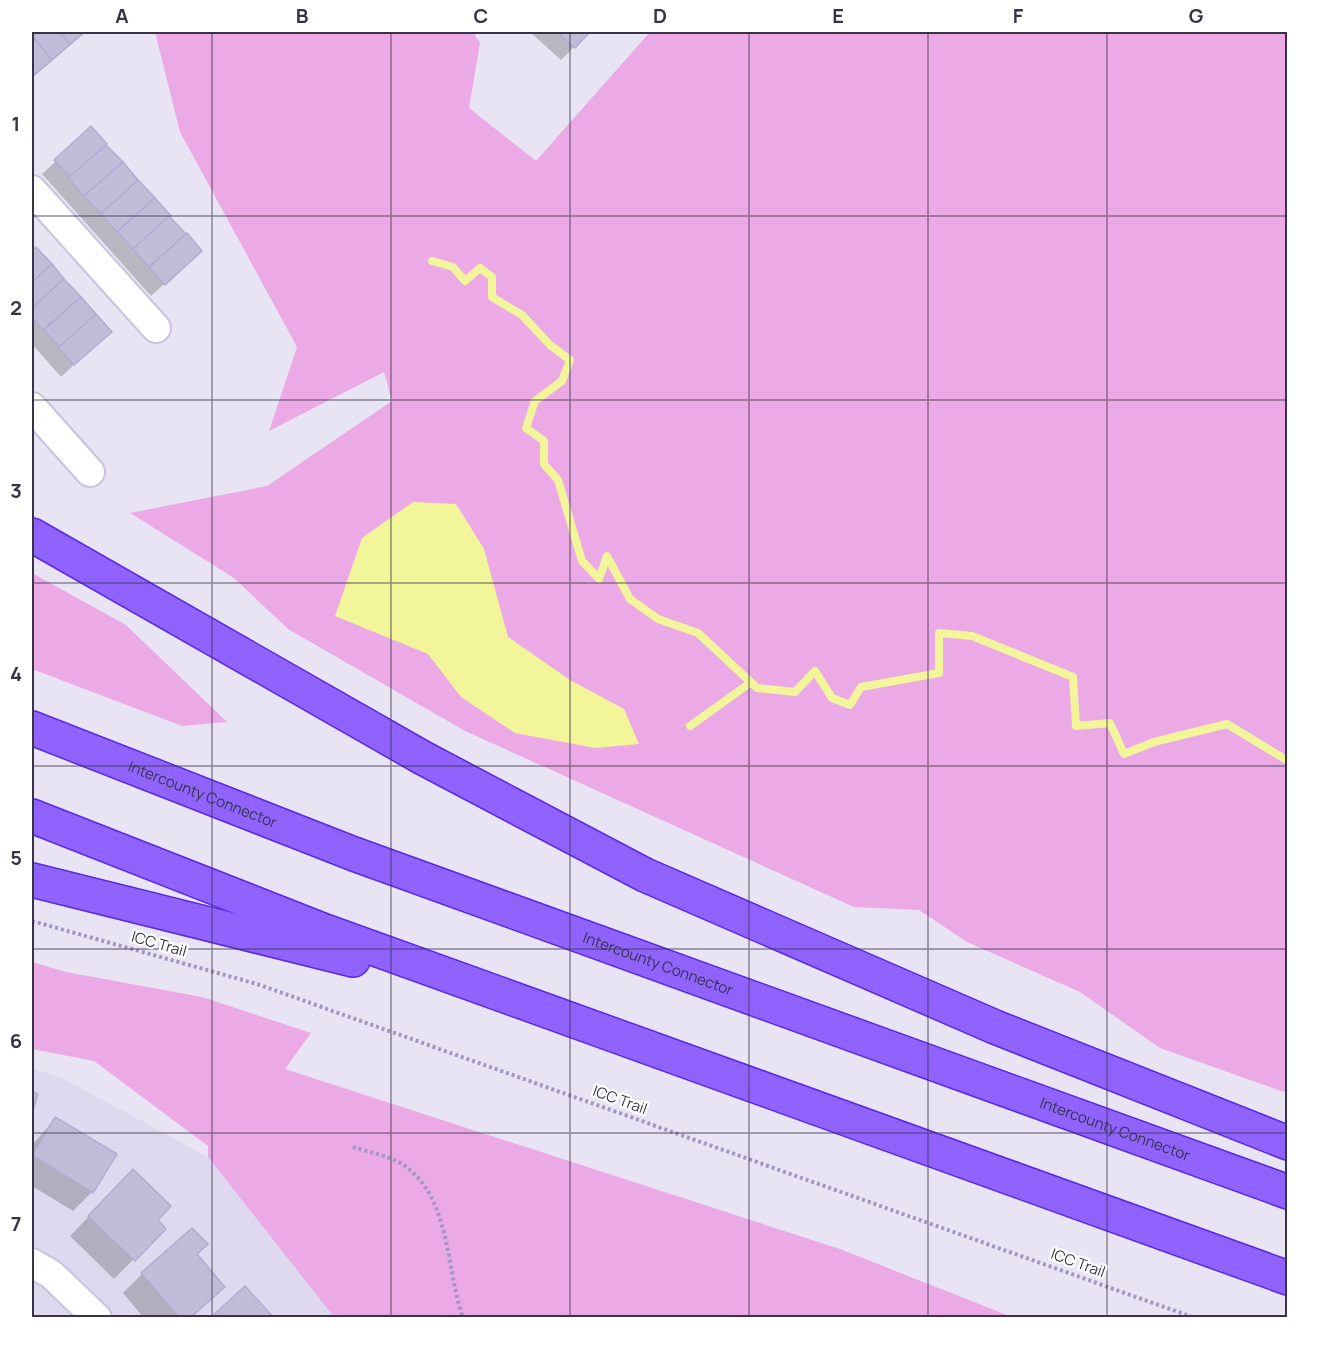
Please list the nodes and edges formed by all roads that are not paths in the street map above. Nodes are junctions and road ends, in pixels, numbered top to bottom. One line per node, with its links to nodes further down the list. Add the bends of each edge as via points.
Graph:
1 (32, 189): 2 (street)
2 (156, 328)
3 (32, 407): 4 (street)
4 (90, 472)
5 (32, 535): 10 (highway, via 423,758 645,875 995,1027)
6 (32, 728): 11 (highway, Intercounty Connector, via 354,855)
7 (32, 816): 9 (highway, via 325,931)
8 (32, 880): 9 (highway)
9 (542, 1009): 13 (highway)
10 (1287, 1143)
11 (1287, 1192)
12 (32, 1263): 14 (street, via 51,1274)
13 (1287, 1278)
14 (97, 1317)

